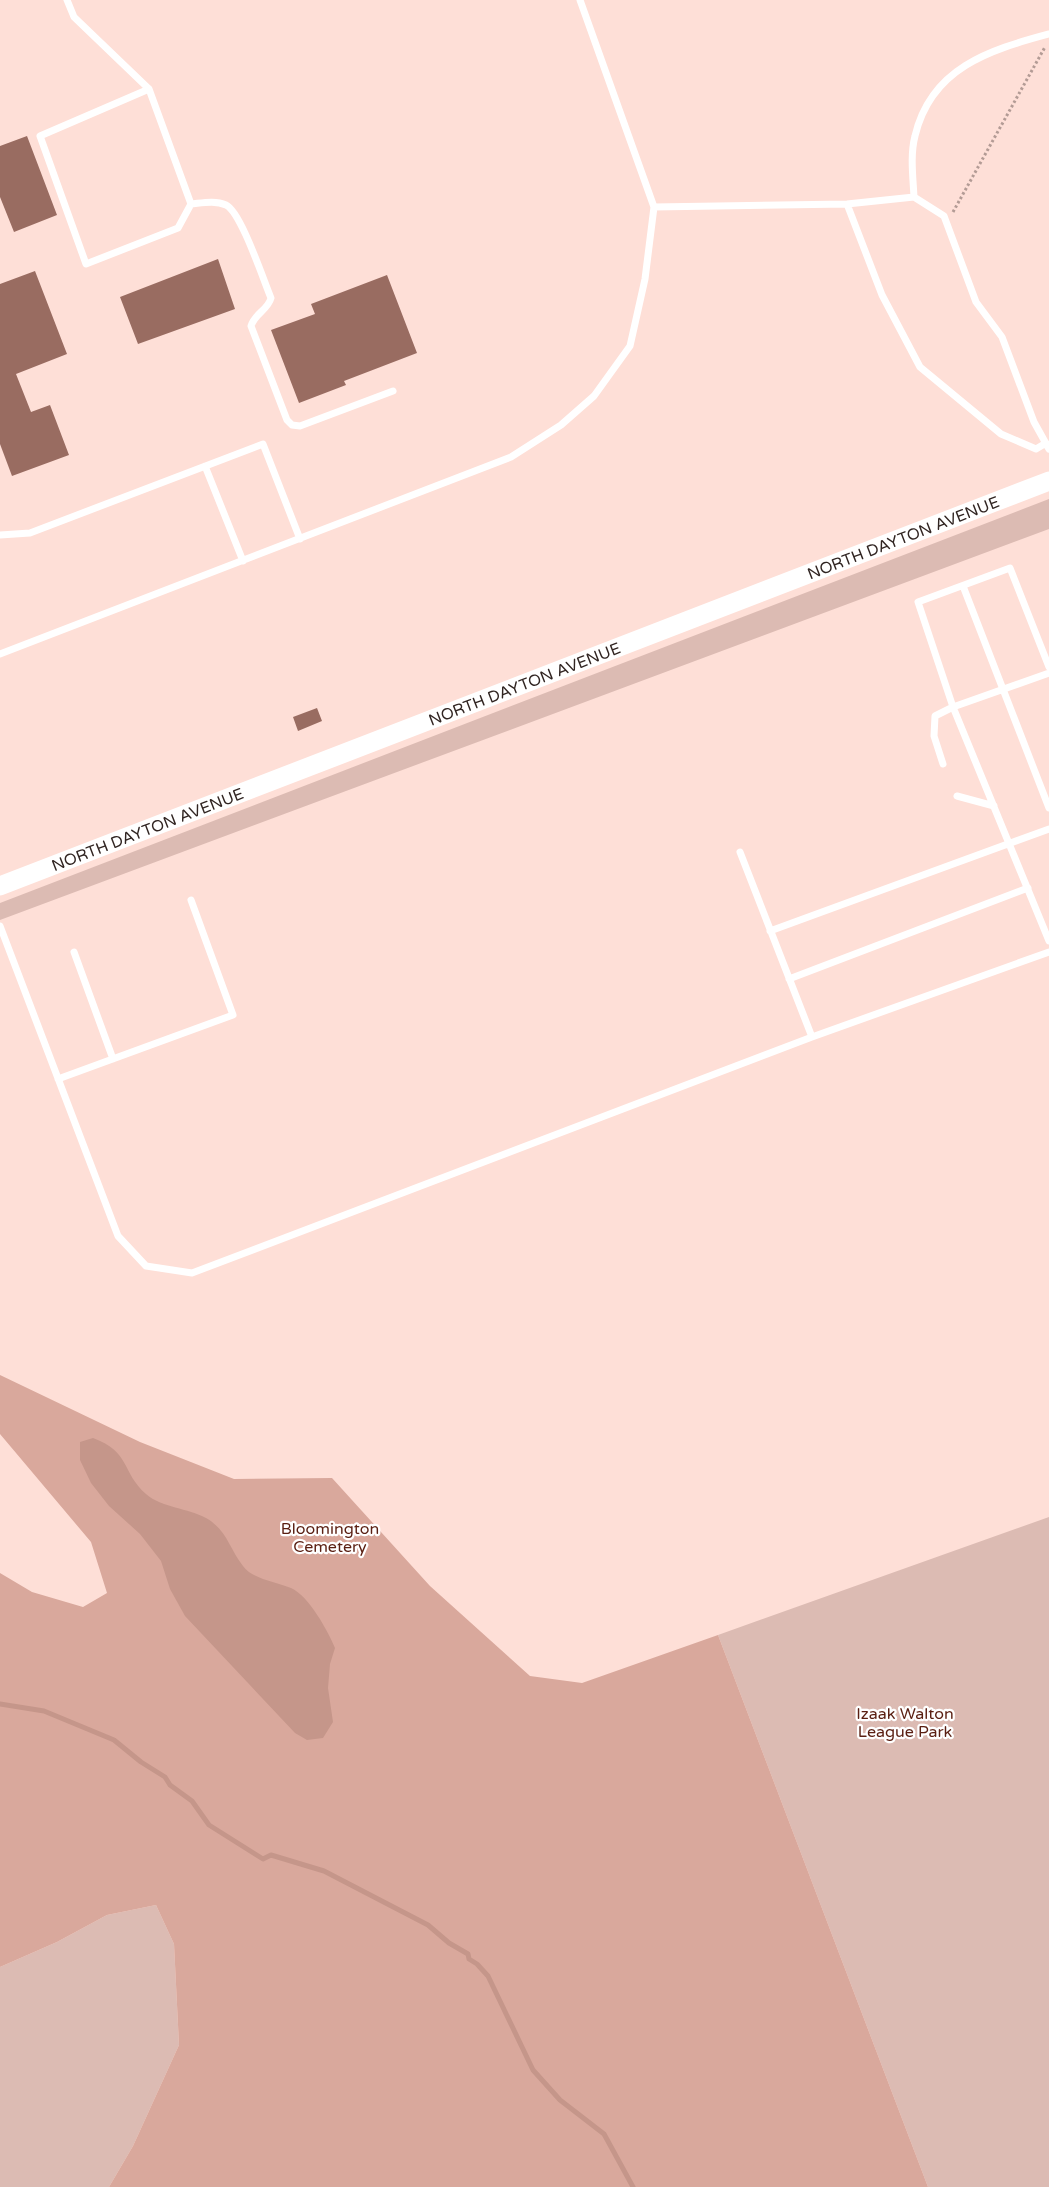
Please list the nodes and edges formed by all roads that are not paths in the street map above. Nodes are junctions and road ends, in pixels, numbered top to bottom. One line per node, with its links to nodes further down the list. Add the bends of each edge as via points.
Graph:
1 (67, 0): 4 (lane, via 74,16)
2 (580, 0): 8 (lane)
3 (1049, 34): 5 (lane, via 1011,43 981,56 944,82 926,104 914,136)
4 (149, 89): 6 (lane); 6 (lane, via 40,136 86,264 178,228)
5 (914, 197): 7 (lane); 10 (lane, via 945,219 976,302 1002,337 1034,422)
6 (191, 204): 9 (lane, via 219,202 227,205 242,225 271,298 269,305 250,326 292,426 300,426)
7 (847, 204): 8 (lane); 10 (lane, via 882,295 920,367 1001,434 1036,449)
8 (654, 208): 14 (lane, via 645,279 630,346 594,396 561,425 511,457)
9 (393, 391)
10 (1047, 446)
11 (205, 466): 13 (lane, via 30,533); 14 (lane, via 263,444); 15 (lane)
12 (1048, 483): 29 (main road, NORTH DAYTON AVENUE)
13 (1, 532)
14 (300, 539): 15 (lane)
15 (243, 561): 17 (lane)
16 (963, 586): 18 (lane, via 1010,568); 20 (lane); 21 (lane, via 918,602)
17 (0, 654)
18 (1049, 667)
19 (1049, 673): 20 (lane)
20 (1004, 690): 21 (lane); 25 (lane)
21 (953, 708): 22 (lane, via 935,716 934,736); 24 (lane)
22 (943, 764)
23 (956, 796): 24 (lane)
24 (994, 806): 27 (lane)
25 (1049, 808)
26 (1049, 829): 27 (lane)
27 (1010, 844): 30 (lane); 33 (lane)
28 (740, 852): 33 (lane)
29 (0, 886)
30 (1028, 888): 34 (lane); 37 (lane)
31 (191, 900): 39 (lane, via 233,1015)
32 (0, 926): 40 (lane)
33 (770, 931): 37 (lane)
34 (1049, 941)
35 (74, 952): 39 (lane)
36 (1049, 952): 38 (lane)
37 (789, 979): 38 (lane)
38 (812, 1037): 40 (lane, via 192,1273 146,1266 118,1236)
39 (113, 1059): 40 (lane)
40 (58, 1079)

